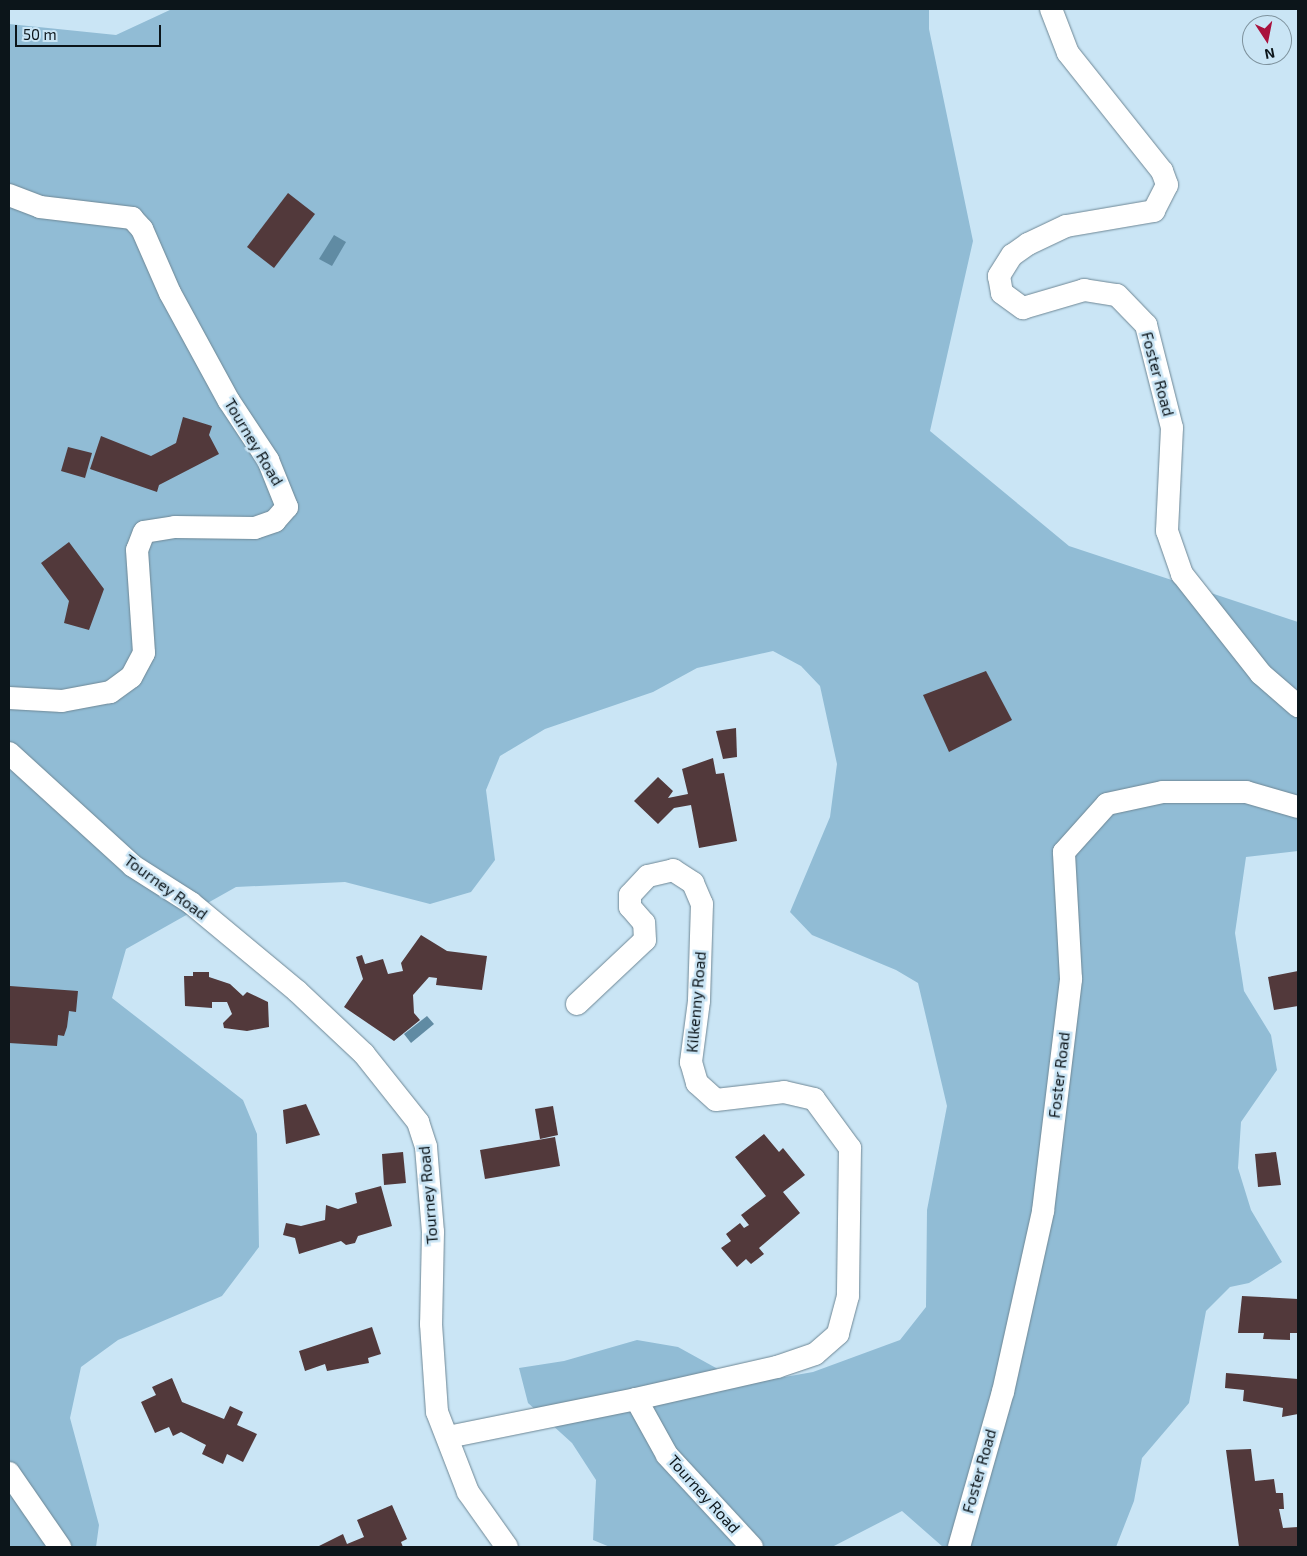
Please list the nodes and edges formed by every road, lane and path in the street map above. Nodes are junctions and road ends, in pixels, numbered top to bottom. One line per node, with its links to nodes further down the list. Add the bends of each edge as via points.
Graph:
1 (1051, 9): 4 (street, Foster Road, via 1056,31 1078,68 1162,171 1167,185 1154,210 1066,226 1028,244 1012,255 999,276 1002,293 1023,308 1084,290 1117,295 1146,325 1172,428 1167,531 1182,574 1261,674)
2 (9, 195): 3 (street, Tourney Road, via 40,207 110,213 137,223 229,401 268,460 287,507 275,521 255,528 175,527 144,532 136,550 144,653 131,677 110,692 62,701)
3 (9, 698)
4 (1298, 706)
5 (9, 754): 9 (street, Tourney Road, via 133,866 191,903 297,991 364,1054 418,1122 426,1147 433,1232 431,1324 437,1412)
6 (1298, 807): 14 (street, Foster Road, via 1246,792 1163,792 1107,804 1064,852 1071,979 1043,1211 1003,1392)
7 (577, 1004): 8 (street, Kilkenny Road, via 645,940 644,923 630,907 630,895 648,876 673,870 693,883 702,904 699,1001 691,1062 697,1083 716,1100 784,1092 814,1099 850,1148 848,1296 838,1334 815,1354 777,1367)
8 (636, 1398): 9 (street); 13 (street, Tourney Road, via 667,1455)
9 (448, 1437): 12 (street, Tourney Road, via 468,1492)
10 (9, 1473): 11 (street)
11 (60, 1547)
12 (508, 1547)
13 (752, 1547)
14 (959, 1547)

